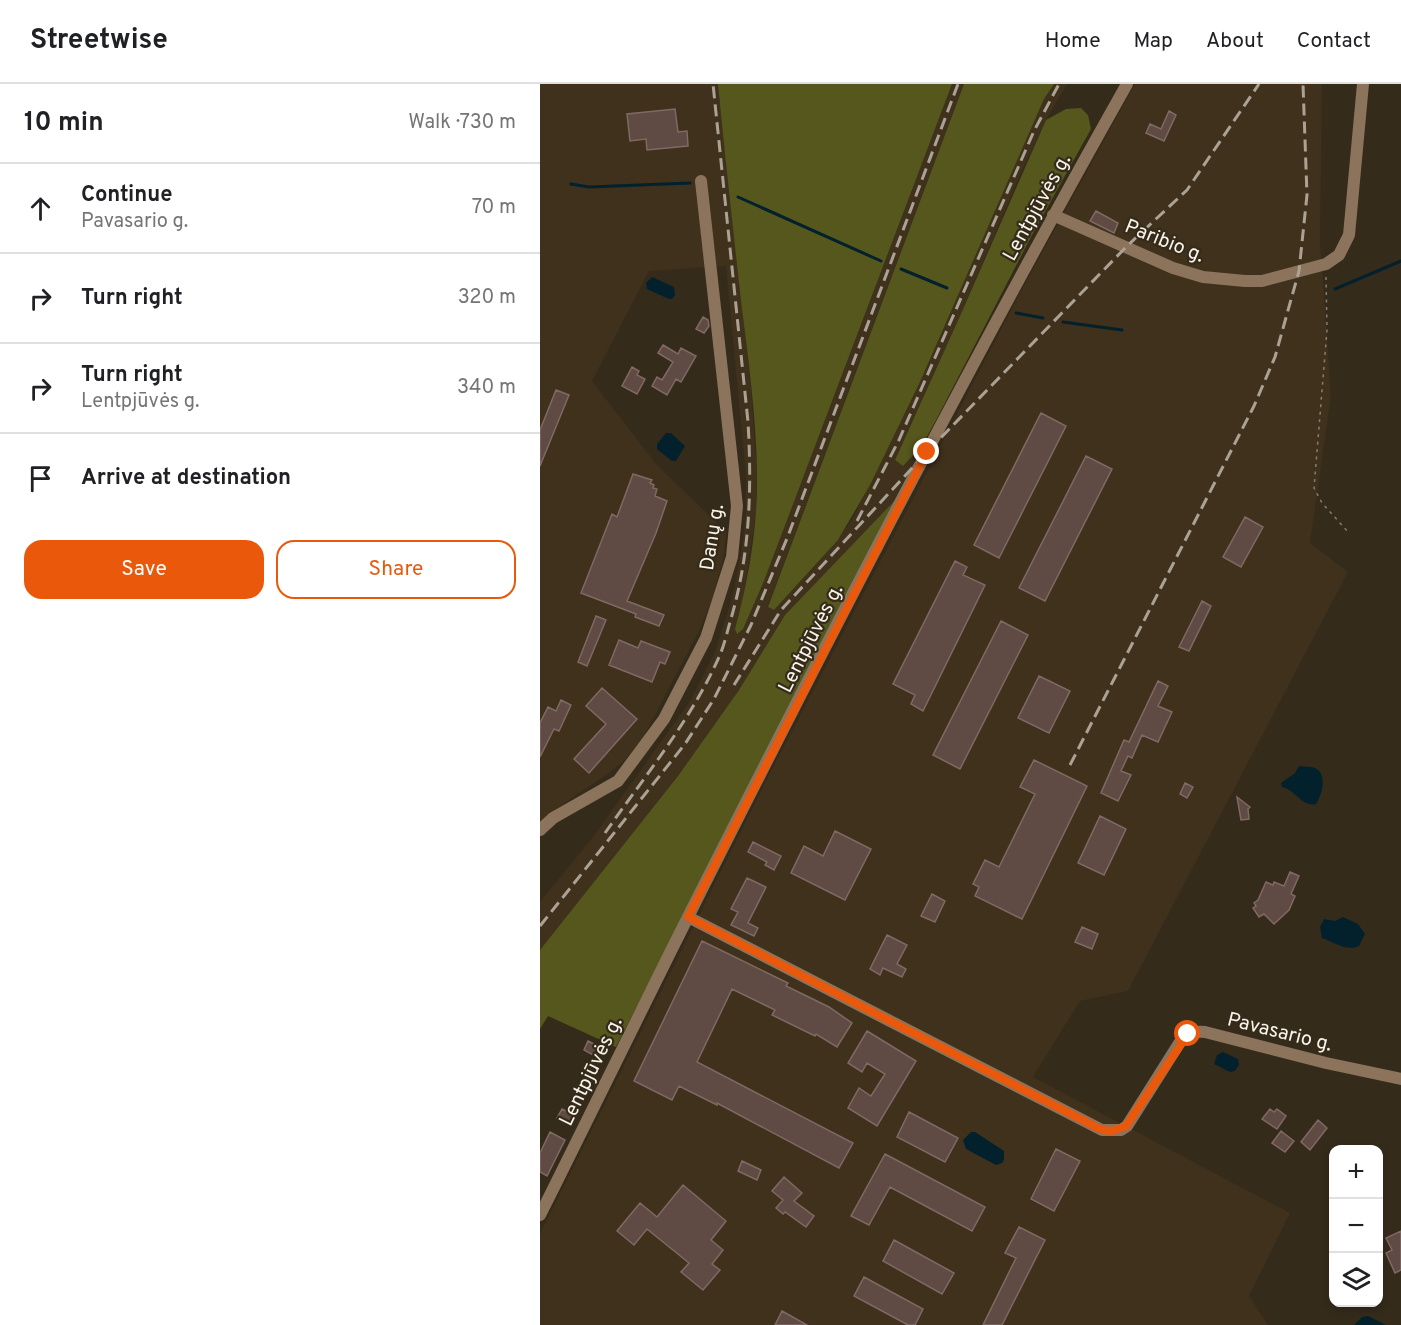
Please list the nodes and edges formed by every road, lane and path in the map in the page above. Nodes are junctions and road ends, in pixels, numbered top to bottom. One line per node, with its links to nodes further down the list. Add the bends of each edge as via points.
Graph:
1 (1127, 84): 4 (street, Lentpjūvės g.)
2 (1363, 84): 5 (street, via 1349,235 1339,255)
3 (701, 181): 7 (street, Danų g., via 737,506 732,557 706,638 664,718 618,781 553,818)
4 (1053, 215): 5 (street, Paribio g., via 1173,268 1203,277 1262,281); 8 (street, Lentpjūvės g.)
5 (1326, 264): 6 (path, via 1328,330 1314,488)
6 (1349, 533)
7 (540, 830)
8 (688, 917): 9 (street, Pavasario g., via 1102,1130 1126,1126 1180,1042 1195,1032); 10 (street, Lentpjūvės g.)
9 (1401, 1079)
10 (540, 1215)

